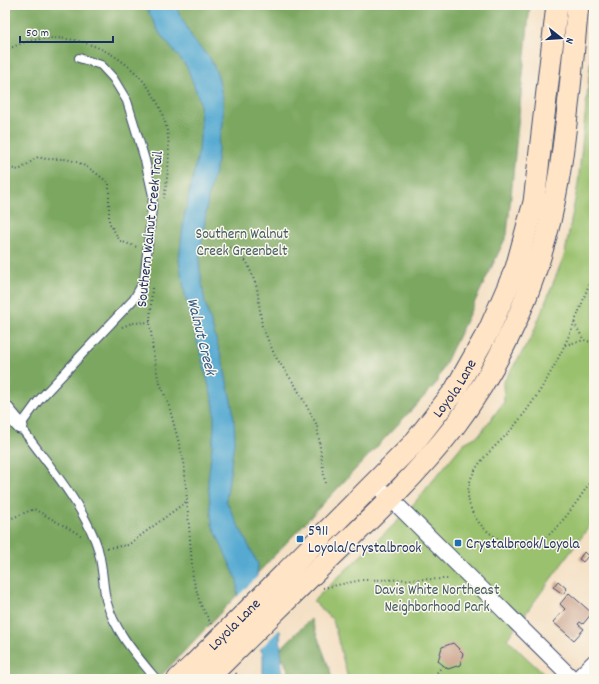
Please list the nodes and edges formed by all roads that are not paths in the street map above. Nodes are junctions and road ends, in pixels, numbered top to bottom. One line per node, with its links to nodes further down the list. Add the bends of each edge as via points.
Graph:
1 (557, 5): 6 (main road, Loyola Lane, via 537,180 528,225 508,290 478,353 455,390 414,444)
2 (578, 5): 7 (main road, Loyola Lane, via 558,182 543,247 529,290 502,350 467,408 441,443)
3 (79, 58): 5 (lane, via 101,65 113,78 127,101 145,160 153,196 144,281 134,300 39,400)
4 (5, 408): 5 (street)
5 (20, 426): 10 (lane, via 76,504 96,540 110,613 128,644)
6 (375, 483): 7 (street); 9 (main road, Loyola Lane, bridge, via 286,572)
7 (391, 499): 9 (main road, Loyola Lane, bridge, via 311,588); 12 (street)
8 (594, 662): 13 (street)
9 (203, 674): 11 (main road, Loyola Lane)
10 (156, 679)
11 (178, 679)
12 (574, 679)
13 (577, 679)

